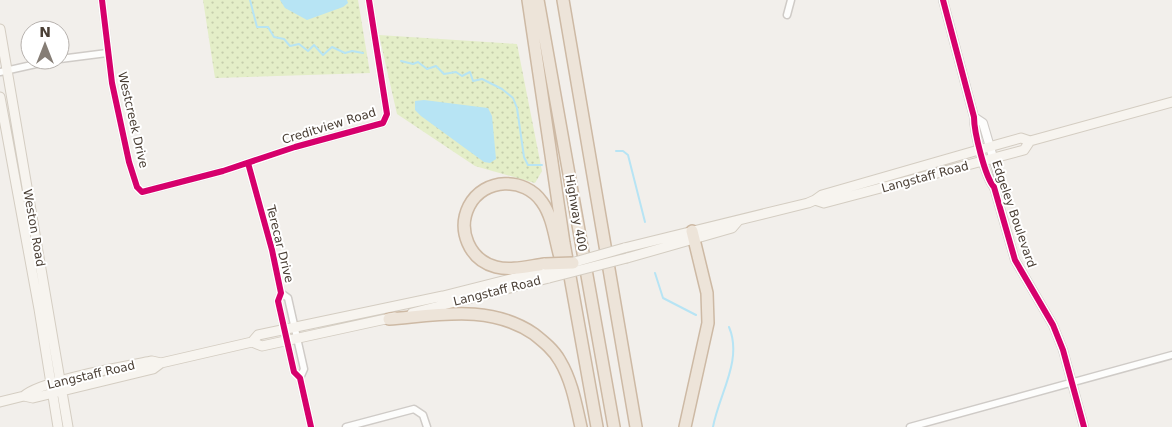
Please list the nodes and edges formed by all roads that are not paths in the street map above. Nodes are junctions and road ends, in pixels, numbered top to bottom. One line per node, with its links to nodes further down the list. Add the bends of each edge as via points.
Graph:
1 (102, 0): 10 (street, Westcreek Drive)
2 (370, 0): 20 (street, Creditview Road, via 387,114 383,124)
3 (528, 0): 26 (highway)
4 (538, 0): 44 (highway, Highway 400)
5 (562, 0): 45 (highway, Highway 400)
6 (791, 0): 8 (street)
7 (943, 0): 17 (street, Edgeley Boulevard, via 974,127)
8 (787, 15)
9 (0, 29): 13 (main road, Weston Road)
10 (107, 53): 11 (street); 20 (street, Westcreek Drive, via 128,162 142,192)
11 (70, 58)
12 (20, 67): 13 (street)
13 (4, 71): 34 (main road, Weston Road)
14 (0, 97): 35 (main road, Weston Road)
15 (1172, 102): 16 (main road, Langstaff Road)
16 (1030, 141): 17 (main road, Langstaff Road, via 1021,138); 18 (main road, Langstaff Road, via 1024,150)
17 (986, 148): 18 (street, Edgeley Boulevard); 19 (street, Edgeley Boulevard); 22 (main road, Langstaff Road, via 822,195)
18 (993, 159): 19 (main road, Langstaff Road); 21 (street, Edgeley Boulevard, via 999,178)
19 (984, 161): 21 (street, Edgeley Boulevard, via 989,181); 22 (main road, Langstaff Road, via 824,203)
20 (248, 163): 28 (street, Terecar Drive, via 281,293 288,298)
21 (994, 187): 33 (street, Edgeley Boulevard, via 1015,260 1053,325)
22 (815, 200): 23 (main road, Langstaff Road, via 738,221 732,228)
23 (693, 235): 24 (main road, Langstaff Road, bridge, via 624,248); 25 (main road, Langstaff Road, bridge, via 628,258); 46 (highway, via 707,293 708,323)
24 (574, 263): 25 (highway, bridge)
25 (547, 271): 26 (highway, via 496,267 477,257 466,241 464,230 469,205 478,195 488,187 500,184 522,186 532,192 544,204 564,270); 27 (main road, Langstaff Road); 28 (main road, Langstaff Road)
26 (571, 281): 43 (highway)
27 (389, 319): 29 (main road, Langstaff Road); 42 (highway, via 486,314 523,327 552,350 560,361 573,393)
28 (289, 328): 29 (street, Terecar Drive); 30 (main road, Langstaff Road, via 258,335)
29 (292, 340): 30 (main road, Langstaff Road, via 262,346); 32 (street, via 294,372); 32 (street, via 304,369)
30 (252, 342): 34 (main road, Langstaff Road, via 161,363 152,360)
31 (1172, 355): 33 (street)
32 (300, 378): 39 (street)
33 (1073, 384): 47 (street); 48 (street, Edgeley Boulevard)
34 (61, 386): 35 (main road, Langstaff Road); 38 (main road, Weston Road)
35 (51, 389): 36 (main road, Langstaff Road, via 30,389 24,396); 37 (main road, Weston Road)
36 (0, 402)
37 (58, 427)
38 (68, 427)
39 (311, 427)
40 (346, 427): 41 (street, via 414,409 423,415)
41 (427, 427)
42 (581, 427)
43 (597, 427)
44 (614, 427)
45 (636, 427)
46 (685, 427)
47 (910, 427)
48 (1084, 427)

